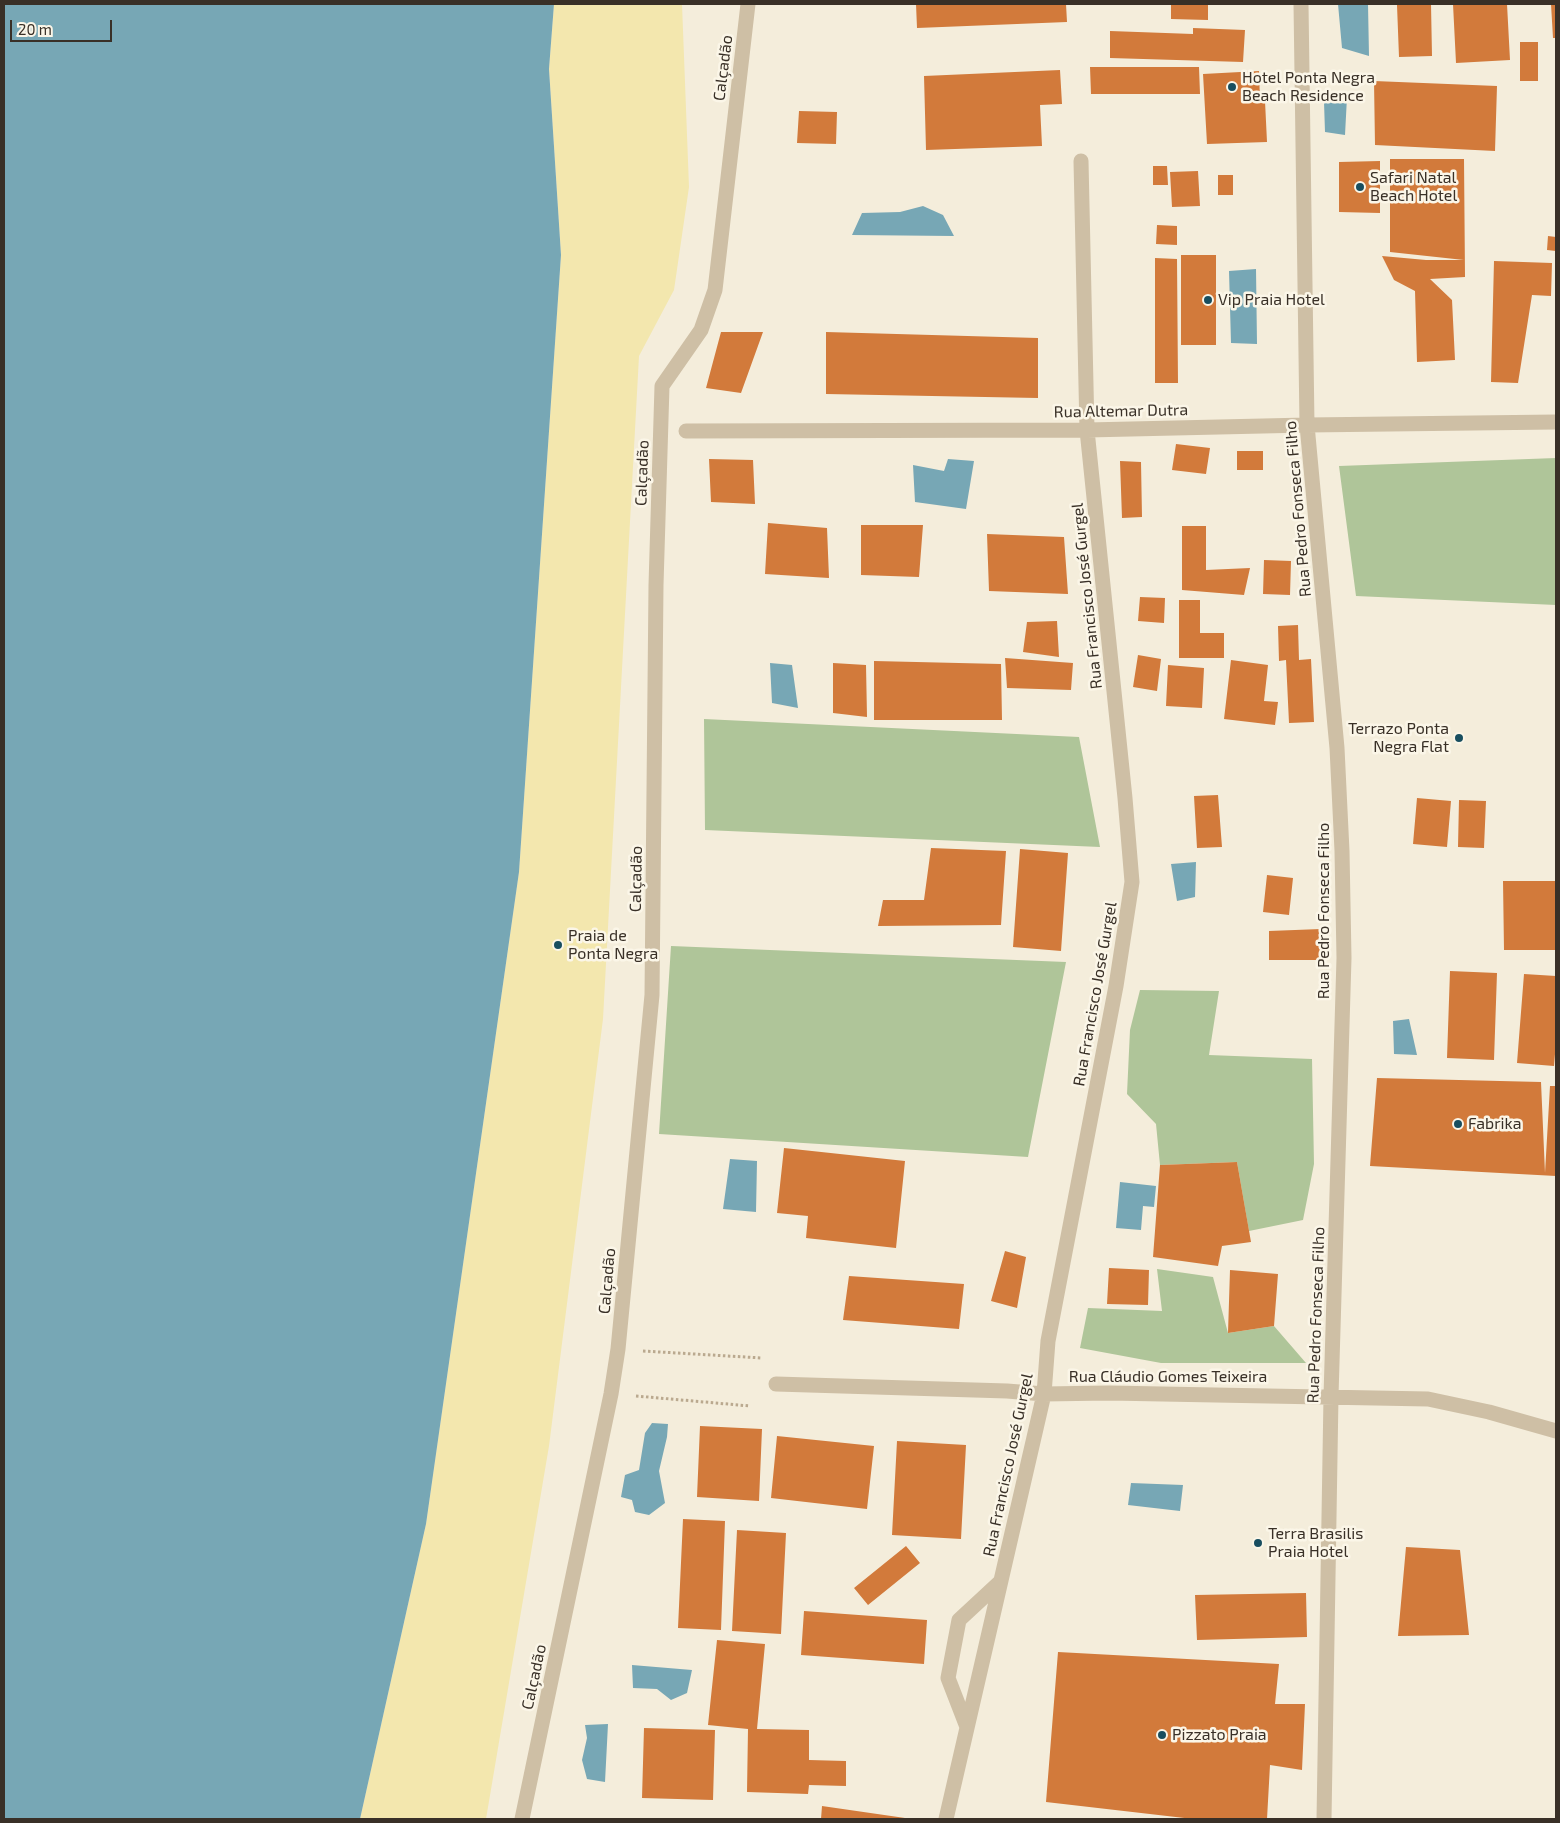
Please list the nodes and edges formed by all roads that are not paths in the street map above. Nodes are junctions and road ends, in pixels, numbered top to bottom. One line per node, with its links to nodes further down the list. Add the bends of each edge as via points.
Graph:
1 (748, 4): 14 (street, Calçadão, via 715,290 701,330 662,386 656,585 652,996 618,1349)
2 (1300, 4): 5 (street, Rua Pedro Fonseca Filho)
3 (1081, 160): 6 (street, Rua Francisco José Gurgel)
4 (1556, 422): 5 (street, Rua Altemar Dutra)
5 (1306, 425): 6 (street, Rua Altemar Dutra); 10 (street, Rua Pedro Fonseca Filho, via 1337,748 1342,851 1344,958)
6 (1087, 430): 7 (street, Rua Altemar Dutra); 9 (street, Rua Francisco José Gurgel, via 1132,882 1116,986 1048,1341)
7 (686, 432)
8 (776, 1384): 9 (street, Rua Cláudio Gomes Teixeira)
9 (1044, 1394): 10 (street, Rua Cláudio Gomes Teixeira); 12 (street, Rua Francisco José Gurgel)
10 (1331, 1396): 11 (street, Rua Cláudio Gomes Teixeira, via 1428,1399); 16 (street, Rua Pedro Fonseca Filho)
11 (1556, 1431)
12 (1000, 1582): 13 (street, Rua Francisco José Gurgel); 13 (street, via 959,1620 948,1678)
13 (967, 1727): 15 (street, Rua Francisco José Gurgel)
14 (522, 1819)
15 (946, 1819)
16 (1324, 1819)

